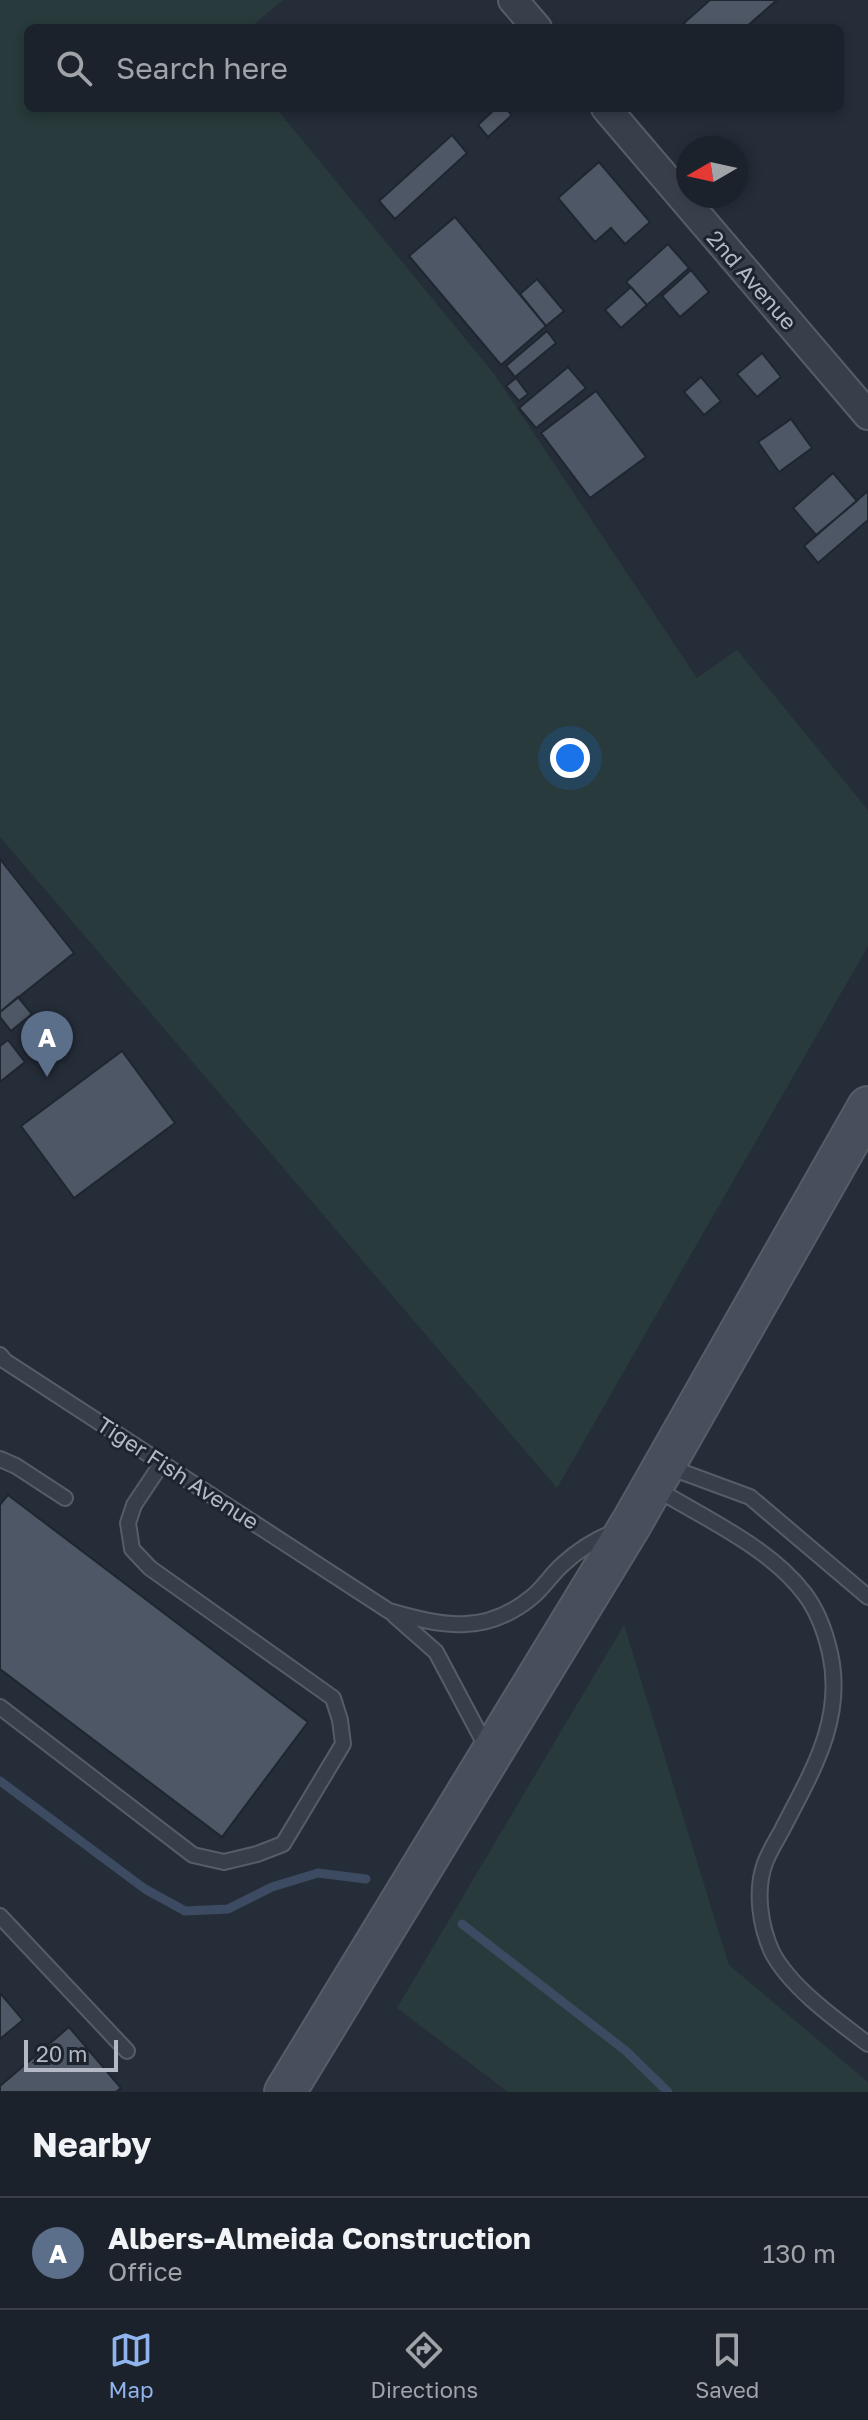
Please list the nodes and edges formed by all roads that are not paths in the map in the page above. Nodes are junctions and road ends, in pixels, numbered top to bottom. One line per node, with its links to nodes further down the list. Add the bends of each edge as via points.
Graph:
1 (513, 0): 2 (street)
2 (534, 24)
3 (609, 112): 4 (street, 2nd Avenue)
4 (868, 415)
5 (868, 1107): 9 (main road)
6 (0, 1355): 8 (lane, Tiger Fish Avenue)
7 (0, 1459): 10 (lane)
8 (162, 1463): 12 (lane, Tiger Fish Avenue); 14 (lane, via 134,1505 128,1523 132,1549 150,1568 333,1698 340,1720 343,1744 283,1844 224,1862 193,1855)
9 (659, 1476): 11 (main road); 13 (lane, via 750,1497); 17 (lane, via 777,1564 803,1591 825,1632 832,1662 833,1716 817,1761 765,1863 759,1889 762,1918 783,1970)
10 (65, 1498)
11 (631, 1524): 12 (lane, via 589,1542 532,1597 482,1622 427,1622 389,1611); 15 (main road)
12 (358, 1589): 15 (lane, via 436,1652)
13 (868, 1597)
14 (0, 1707)
15 (491, 1756): 19 (main road)
16 (0, 1916): 18 (lane)
17 (868, 2044)
18 (127, 2051)
19 (285, 2092)

